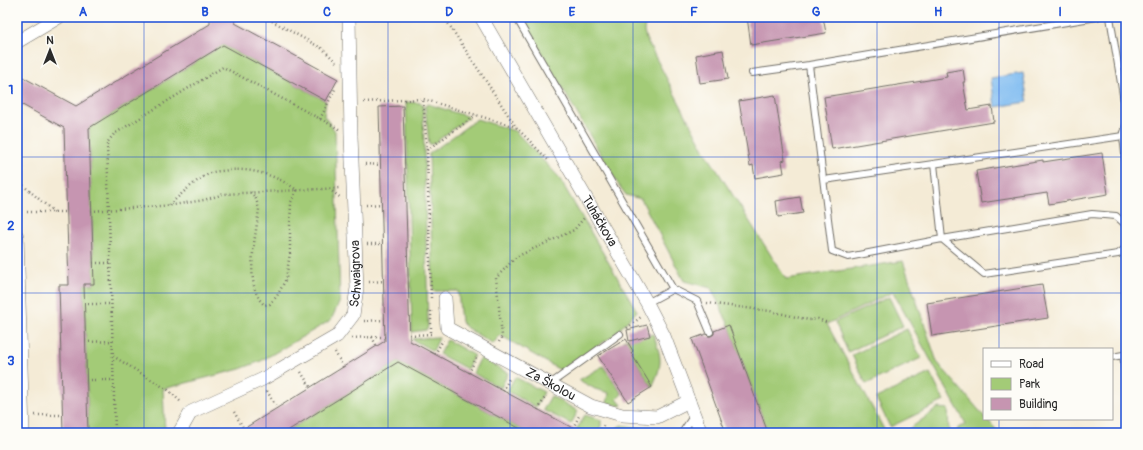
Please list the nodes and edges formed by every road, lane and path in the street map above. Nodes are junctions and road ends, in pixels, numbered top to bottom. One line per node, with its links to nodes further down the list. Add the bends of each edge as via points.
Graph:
1 (59, 17): 9 (street)
2 (265, 17): 10 (path, via 323,49)
3 (349, 17): 21 (street, Schwaigrova)
4 (444, 17): 20 (path)
5 (481, 17): 62 (street, Tuháčkova)
6 (516, 17): 55 (lane)
7 (1097, 17): 11 (lane)
8 (1110, 17): 16 (lane)
9 (17, 42)
10 (337, 65)
11 (809, 65): 12 (lane); 30 (lane)
12 (752, 73)
13 (337, 86): 18 (path)
14 (423, 99): 15 (path); 17 (path); 23 (path)
15 (360, 102)
16 (1126, 112)
17 (476, 115): 20 (path); 23 (path)
18 (320, 119): 21 (path); 37 (path, via 223,68 114,134 107,143)
19 (1126, 126): 22 (lane)
20 (516, 127): 24 (path)
21 (352, 136): 31 (street, Schwaigrova)
22 (1123, 136): 25 (lane); 27 (lane)
23 (427, 150): 57 (path)
24 (548, 161)
25 (1126, 163)
26 (362, 164): 28 (path)
27 (934, 164): 30 (lane); 47 (lane)
28 (380, 165)
29 (17, 180): 40 (path)
30 (824, 180): 47 (lane, via 832,251 848,257)
31 (353, 188): 32 (path); 98 (street, Schwaigrova, via 357,288 353,315 337,336 263,379)
32 (297, 190): 33 (path); 33 (path, via 291,202 290,253 286,279 277,296 270,304 264,305 258,298 253,283 252,270 259,209); 35 (path, via 269,174 240,169 214,172 195,183)
33 (251, 192): 35 (path, via 224,194)
34 (382, 204): 36 (path)
35 (169, 205): 37 (path)
36 (364, 205)
37 (109, 210): 38 (path); 52 (path)
38 (91, 211)
39 (27, 212): 40 (path)
40 (54, 212): 41 (path)
41 (67, 212)
42 (583, 212): 43 (path)
43 (586, 216): 44 (path); 71 (path, via 574,230 516,257 496,278)
44 (589, 223)
45 (1126, 225): 47 (lane, via 1116,216 1092,214)
46 (17, 236): 106 (street)
47 (942, 240): 50 (lane, via 984,274 1118,254)
48 (365, 244): 49 (path)
49 (383, 244)
50 (1126, 248)
51 (93, 263): 52 (path)
52 (111, 263): 60 (path)
53 (384, 281): 54 (path)
54 (366, 282)
55 (673, 289): 58 (lane); 62 (lane)
56 (445, 298): 66 (street)
57 (431, 302)
58 (697, 302): 65 (path, via 770,310); 67 (lane)
59 (84, 304): 60 (path)
60 (112, 304): 75 (path)
61 (431, 310): 68 (path)
62 (645, 310): 69 (path); 94 (street, Tuháčkova, via 664,336)
63 (385, 320): 64 (path)
64 (363, 321)
65 (828, 323)
66 (446, 332): 68 (path); 79 (path); 91 (street, Za Školou)
67 (710, 332)
68 (432, 334): 70 (path)
69 (620, 334): 91 (lane)
70 (410, 335)
71 (502, 336)
72 (372, 337): 73 (path); 74 (path); 77 (path)
73 (385, 337)
74 (351, 338)
75 (113, 341): 76 (path); 81 (path)
76 (85, 342)
77 (377, 347)
78 (333, 350): 83 (path)
79 (435, 354)
80 (478, 354): 85 (path)
81 (113, 356): 89 (path); 98 (path, via 168,390)
82 (1113, 357): 87 (lane, via 1123,355)
83 (344, 367)
84 (300, 370): 90 (path)
85 (469, 372)
86 (512, 373): 93 (path)
87 (1126, 378)
88 (86, 380): 89 (path)
89 (114, 380): 107 (path)
90 (311, 388)
91 (549, 388): 94 (street, Za Školou, via 591,406 622,415 657,417); 96 (path)
92 (267, 391): 95 (path)
93 (503, 391)
94 (689, 401): 102 (street, Tuháčkova)
95 (277, 408)
96 (538, 410)
97 (582, 410): 104 (path)
98 (191, 412): 108 (street)
99 (234, 412): 105 (path)
100 (32, 415): 101 (path)
101 (63, 415)
102 (694, 415): 110 (lane); 111 (street, Tuháčkova)
103 (606, 420): 109 (path)
104 (573, 428)
105 (244, 429)
106 (23, 433)
107 (115, 433)
108 (179, 433)
109 (599, 433)
110 (682, 433)
111 (701, 433)

